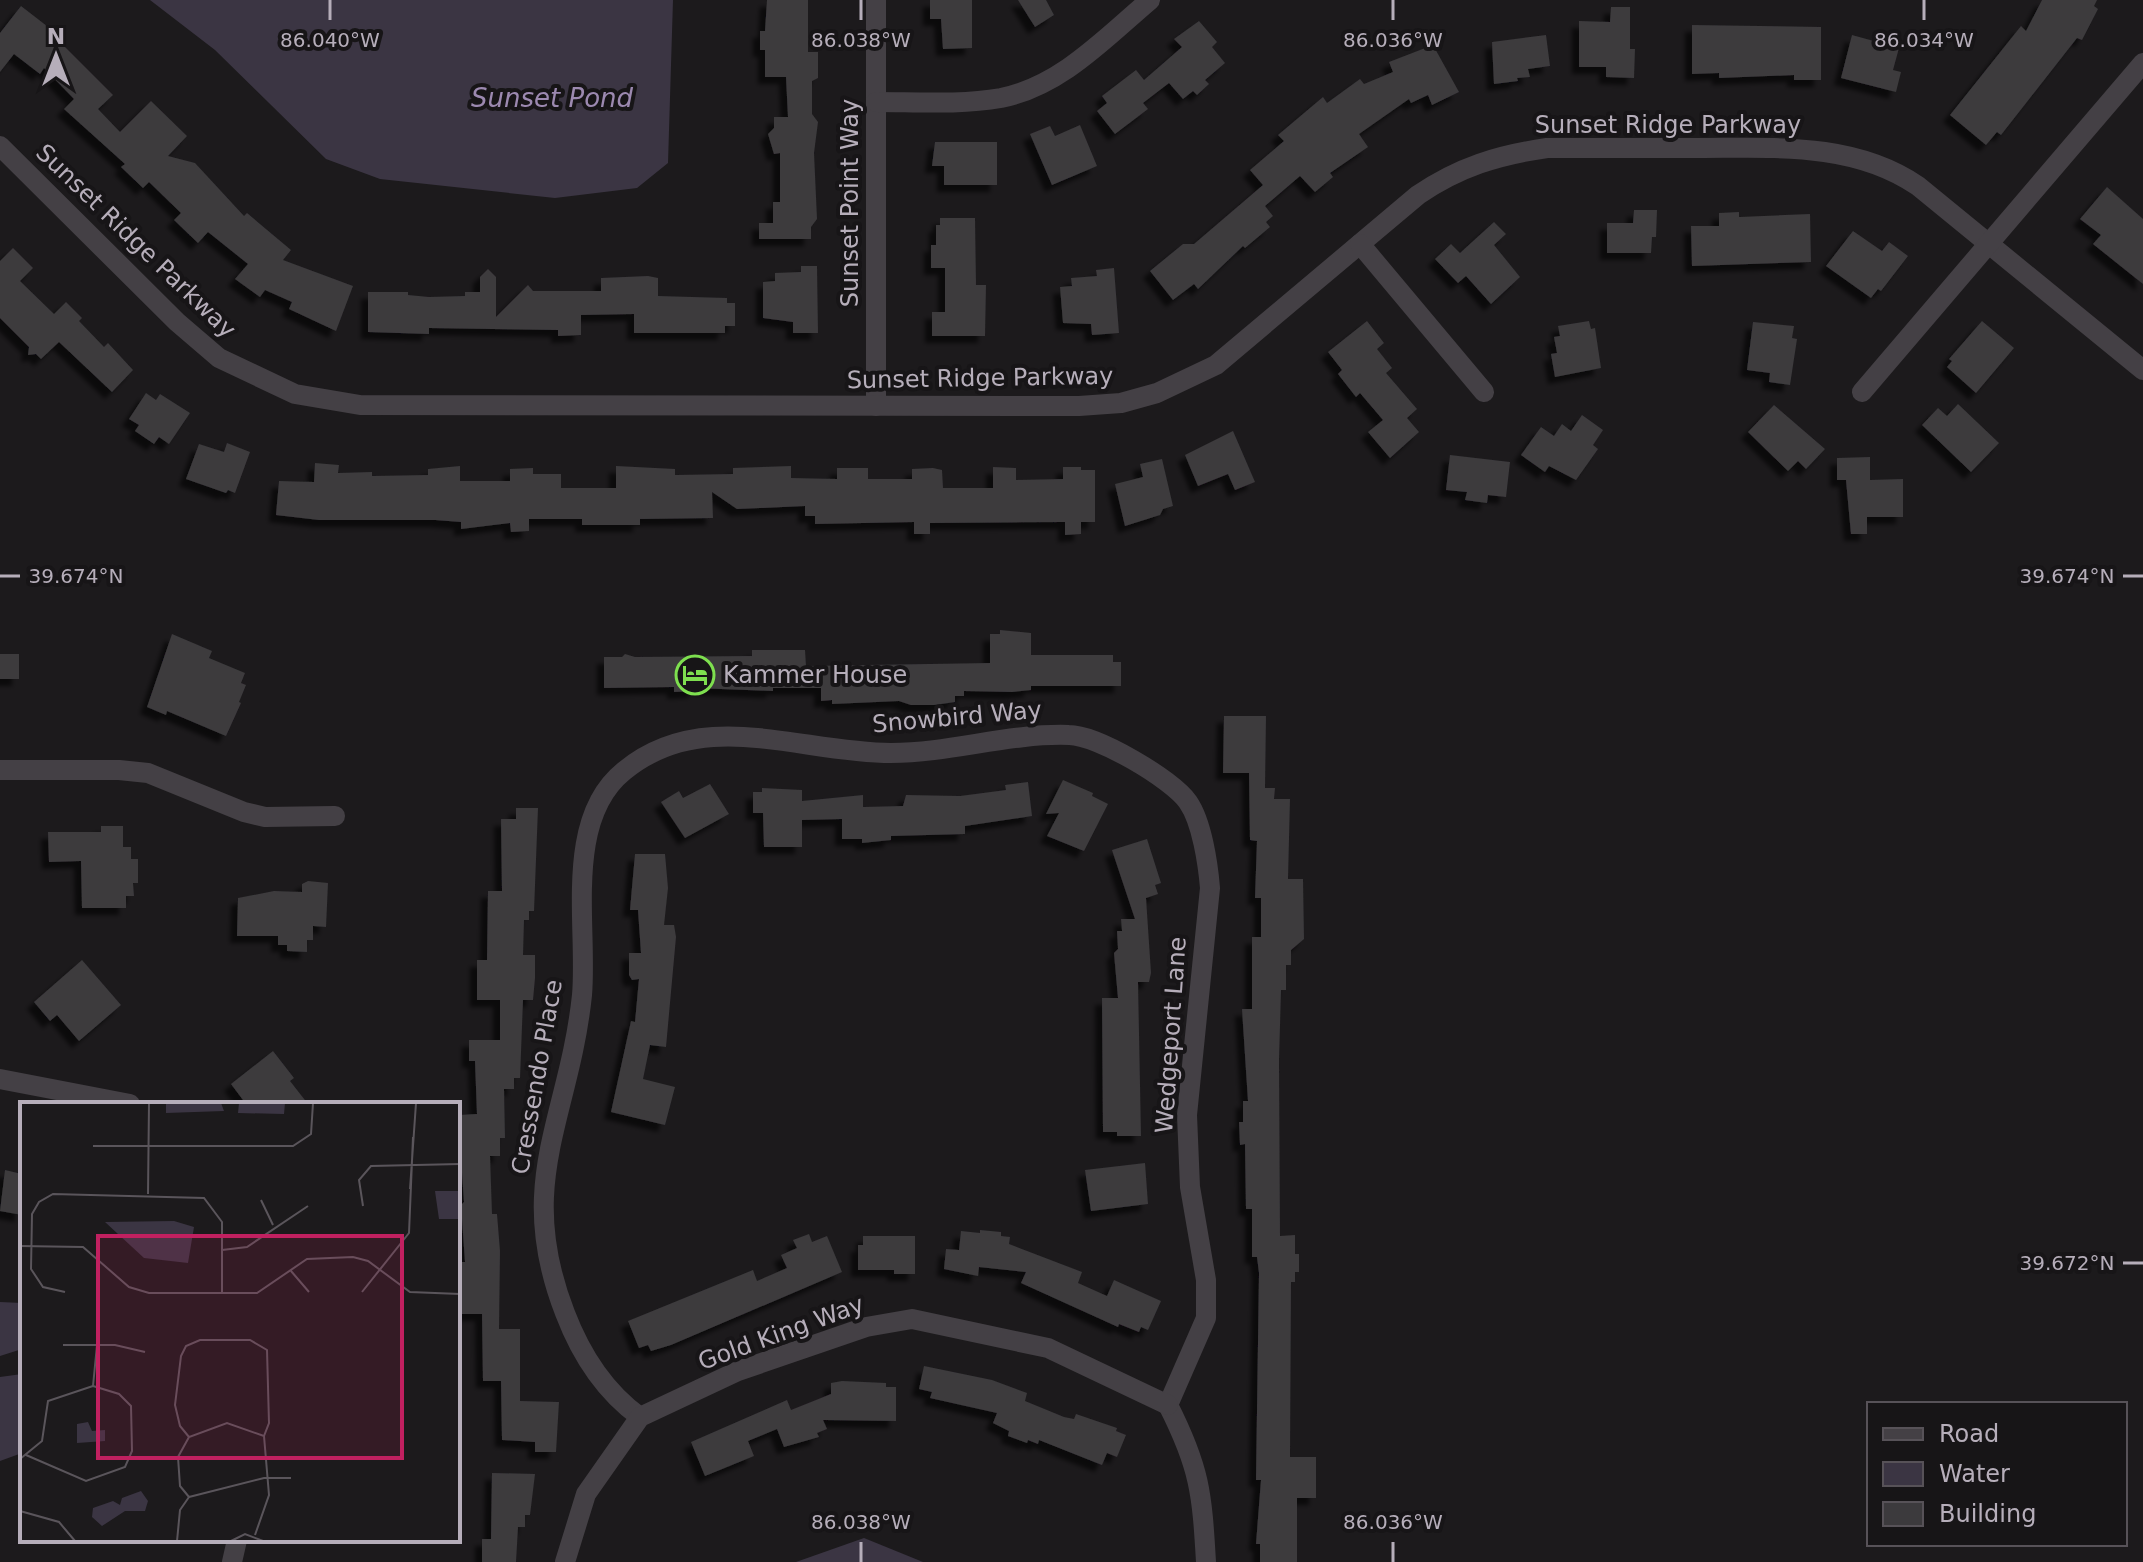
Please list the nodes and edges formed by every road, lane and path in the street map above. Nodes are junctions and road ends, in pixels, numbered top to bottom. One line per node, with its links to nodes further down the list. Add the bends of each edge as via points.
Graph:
1 (876, 0): 4 (street, Sunset Point Way)
2 (1150, 0): 4 (street, via 1075,64 1031,88 974,102)
3 (2143, 63): 7 (street)
4 (876, 102): 11 (street, Sunset Point Way)
5 (0, 146): 11 (street, Sunset Ridge Parkway, via 219,358 295,394 360,405)
6 (1360, 244): 7 (street, Sunset Ridge Parkway, via 1444,178 1496,157 1547,148 1799,148 1835,153 1900,174); 9 (street); 11 (street, Sunset Ridge Parkway, via 1216,365 1157,393 1079,406)
7 (1989, 244): 8 (street, Sunset Ridge Parkway); 10 (street)
8 (2143, 370)
9 (1484, 392)
10 (1862, 392)
11 (876, 406)
12 (0, 770): 15 (street, via 148,773 265,817)
13 (620, 773): 14 (street, Snowbird Way, via 676,741 722,734 891,753 1075,734); 19 (street, Cressendo Place, via 604,796 584,846 582,997 542,1193 544,1243 576,1341 614,1398)
14 (1155, 774): 18 (street, Wedgeport Lane, via 1188,802 1207,855 1210,888 1187,1115 1206,1318)
15 (335, 816)
16 (0, 1079): 17 (street)
17 (120, 1102)
18 (1168, 1405): 19 (street, Gold King Way, via 1048,1348 912,1319 866,1327 738,1371); 23 (street, via 1202,1488)
19 (640, 1417): 22 (street, via 586,1494)
20 (237, 1542): 21 (street)
21 (232, 1562)
22 (565, 1562)
23 (1206, 1562)

